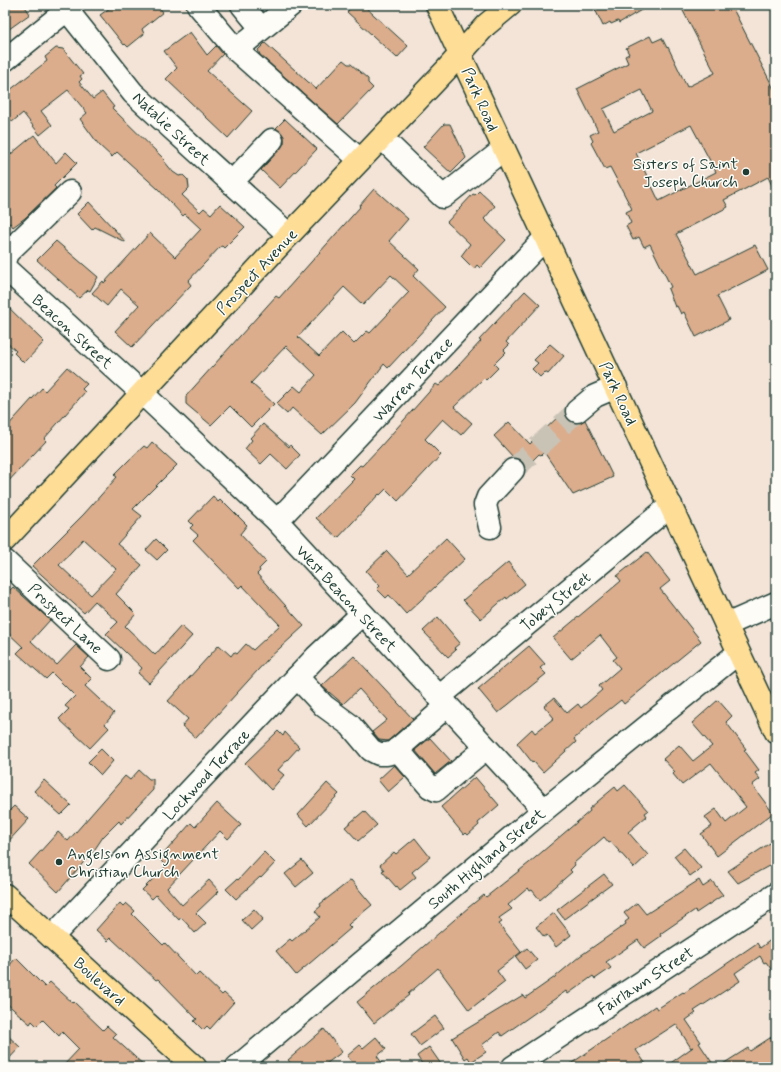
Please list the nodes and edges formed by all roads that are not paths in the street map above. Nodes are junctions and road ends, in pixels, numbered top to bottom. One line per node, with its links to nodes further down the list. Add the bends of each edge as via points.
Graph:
1 (198, 5): 8 (street)
2 (242, 5): 7 (street)
3 (291, 5): 7 (street)
4 (437, 5): 9 (main road, Park Road)
5 (510, 5): 9 (main road, Prospect Avenue, via 486,25)
6 (70, 8): 10 (street); 15 (street, Natalie Street, via 133,93)
7 (261, 28): 8 (street)
8 (236, 50): 14 (street)
9 (461, 54): 11 (main road, Prospect Avenue); 13 (main road, Park Road)
10 (5, 60)
11 (382, 138): 13 (street, via 443,197); 14 (main road, Prospect Avenue)
12 (272, 140): 15 (street)
13 (504, 149): 18 (main road, Park Road)
14 (360, 160): 17 (main road, Prospect Avenue)
15 (232, 183): 17 (street, Natalie Street)
16 (70, 192): 19 (street, via 7,253)
17 (289, 235): 22 (main road, Prospect Avenue)
18 (546, 237): 21 (main road, Park Road); 26 (street, Warren Terrace)
19 (5, 259)
20 (5, 268): 22 (street, Beacon Street)
21 (616, 387): 23 (street, via 595,396); 25 (main road, Park Road)
22 (142, 393): 26 (street, West Beacon Street); 28 (main road, Prospect Avenue)
23 (577, 411)
24 (513, 470): 27 (street, via 492,490 486,501)
25 (671, 505): 32 (main road, Park Road); 36 (street, Tobey Street)
26 (277, 521): 31 (street, West Beacon Street)
27 (490, 527)
28 (5, 540)
29 (5, 561): 34 (street, Prospect Lane)
30 (776, 602): 32 (street)
31 (362, 614): 35 (street, Lockwood Terrace); 36 (street, West Beacon Street)
32 (726, 625): 33 (main road, Park Road)
33 (738, 653): 37 (main road, Park Road); 41 (street, South Highland Street)
34 (109, 659)
35 (297, 677): 40 (street, via 324,706 350,725 371,750 379,754 388,754); 44 (street, Lockwood Terrace)
36 (443, 701): 39 (street, West Beacon Street); 40 (street, Tobey Street)
37 (770, 706): 38 (main road, Park Road)
38 (776, 732)
39 (486, 748): 40 (street, via 436,790 430,787); 41 (street, West Beacon Street)
40 (397, 749)
41 (544, 810): 46 (street, South Highland Street)
42 (776, 894): 47 (street, Fairlawn Street)
43 (5, 895): 44 (main road, Boulevard)
44 (52, 937): 45 (main road, Boulevard)
45 (195, 1067)
46 (237, 1067)
47 (513, 1067)

